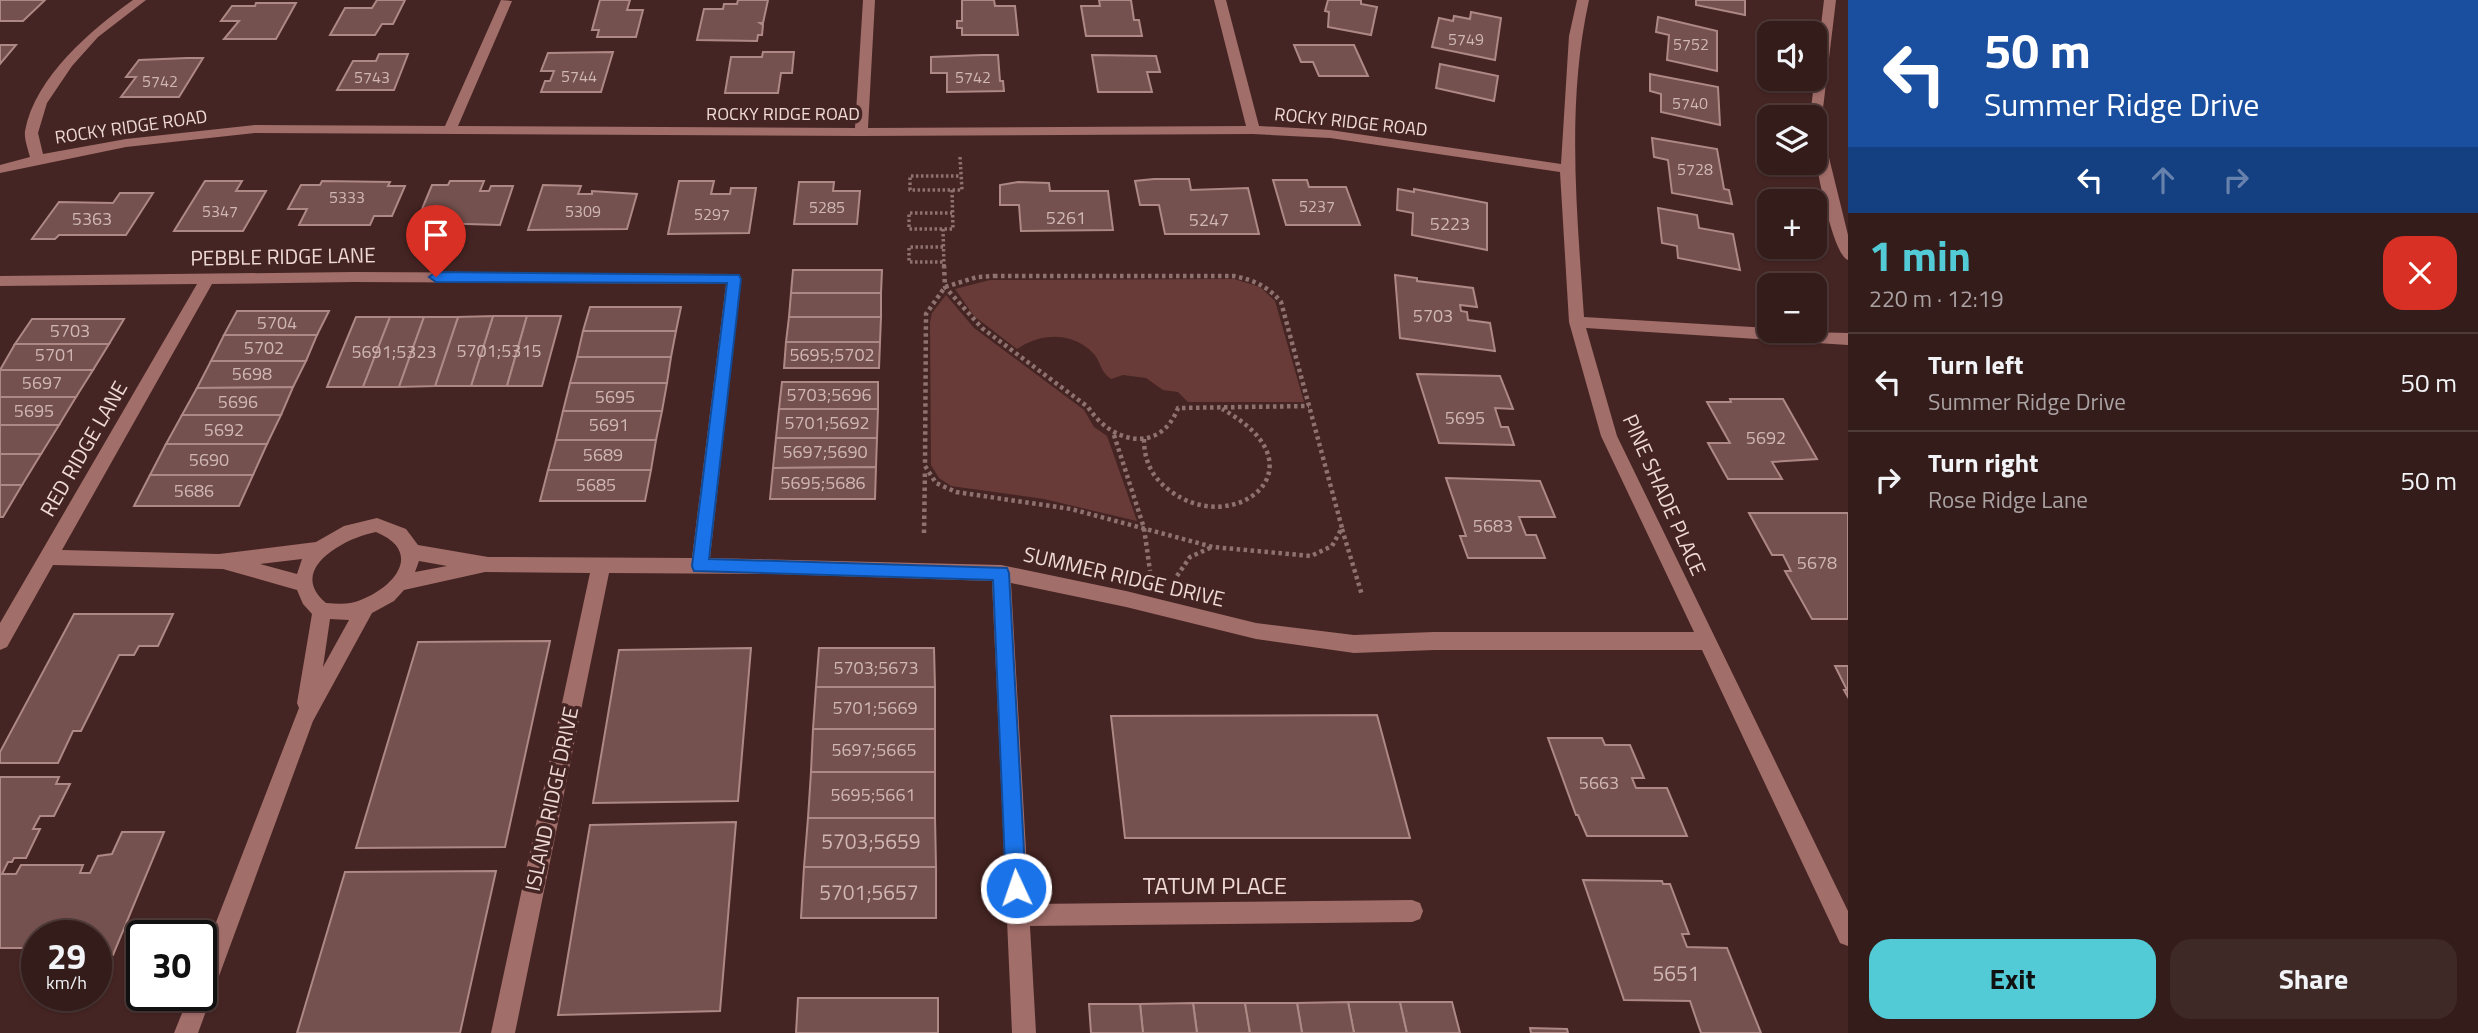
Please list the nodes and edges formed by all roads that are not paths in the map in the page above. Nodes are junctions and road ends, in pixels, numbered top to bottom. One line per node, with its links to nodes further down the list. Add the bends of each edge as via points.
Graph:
1 (140, 0): 11 (street, via 94,34 41,103 31,133)
2 (869, 0): 10 (street)
3 (1220, 0): 8 (street)
4 (1583, 0): 13 (street, PINE SHADE PLACE, via 1575,36)
5 (1830, 0): 7 (street)
6 (506, 1): 9 (street)
7 (1817, 105)
8 (1253, 130): 10 (street, ROCKY RIDGE ROAD); 13 (street, ROCKY RIDGE ROAD, via 1438,148)
9 (449, 131): 10 (street, ROCKY RIDGE ROAD); 11 (street, ROCKY RIDGE ROAD, via 255,129 168,135)
10 (861, 132)
11 (37, 159): 12 (street, ROCKY RIDGE ROAD)
12 (0, 169)
13 (1567, 169): 18 (street, PINE SHADE PLACE)
14 (1826, 175): 15 (street)
15 (1848, 255)
16 (207, 279): 17 (street, PEBBLE RIDGE LANE); 22 (street, RED RIDGE LANE); 26 (street, PEBBLE RIDGE LANE, via 734,279)
17 (0, 281)
18 (1577, 322): 19 (street); 32 (street, PINE SHADE PLACE, via 1609,436)
19 (1848, 339)
20 (319, 549): 21 (street, via 337,535 377,525 393,528 405,537); 23 (street); 29 (street)
21 (412, 552): 24 (street, SUMMER RIDGE DRIVE); 28 (street)
22 (49, 557): 23 (street); 33 (street, RED RIDGE LANE)
23 (219, 562): 29 (street)
24 (488, 565): 25 (street, SUMMER RIDGE DRIVE); 28 (street, SUMMER RIDGE DRIVE)
25 (601, 566): 26 (street, SUMMER RIDGE DRIVE); 41 (street, ISLAND RIDGE DRIVE)
26 (700, 566): 27 (street, SUMMER RIDGE DRIVE)
27 (1001, 573): 32 (street, SUMMER RIDGE DRIVE, via 1256,631 1354,644); 36 (street)
28 (401, 583): 30 (street)
29 (304, 584): 31 (street, via 310,600)
30 (365, 609): 31 (street); 34 (street)
31 (323, 611): 34 (street)
32 (1706, 640): 37 (street, PINE SHADE PLACE)
33 (0, 641)
34 (305, 717): 38 (street)
35 (1412, 911): 36 (street, TATUM PLACE)
36 (1018, 915): 42 (street)
37 (1848, 935)
38 (217, 951)
39 (194, 1011): 40 (street)
40 (186, 1033)
41 (503, 1033)
42 (1024, 1033)

